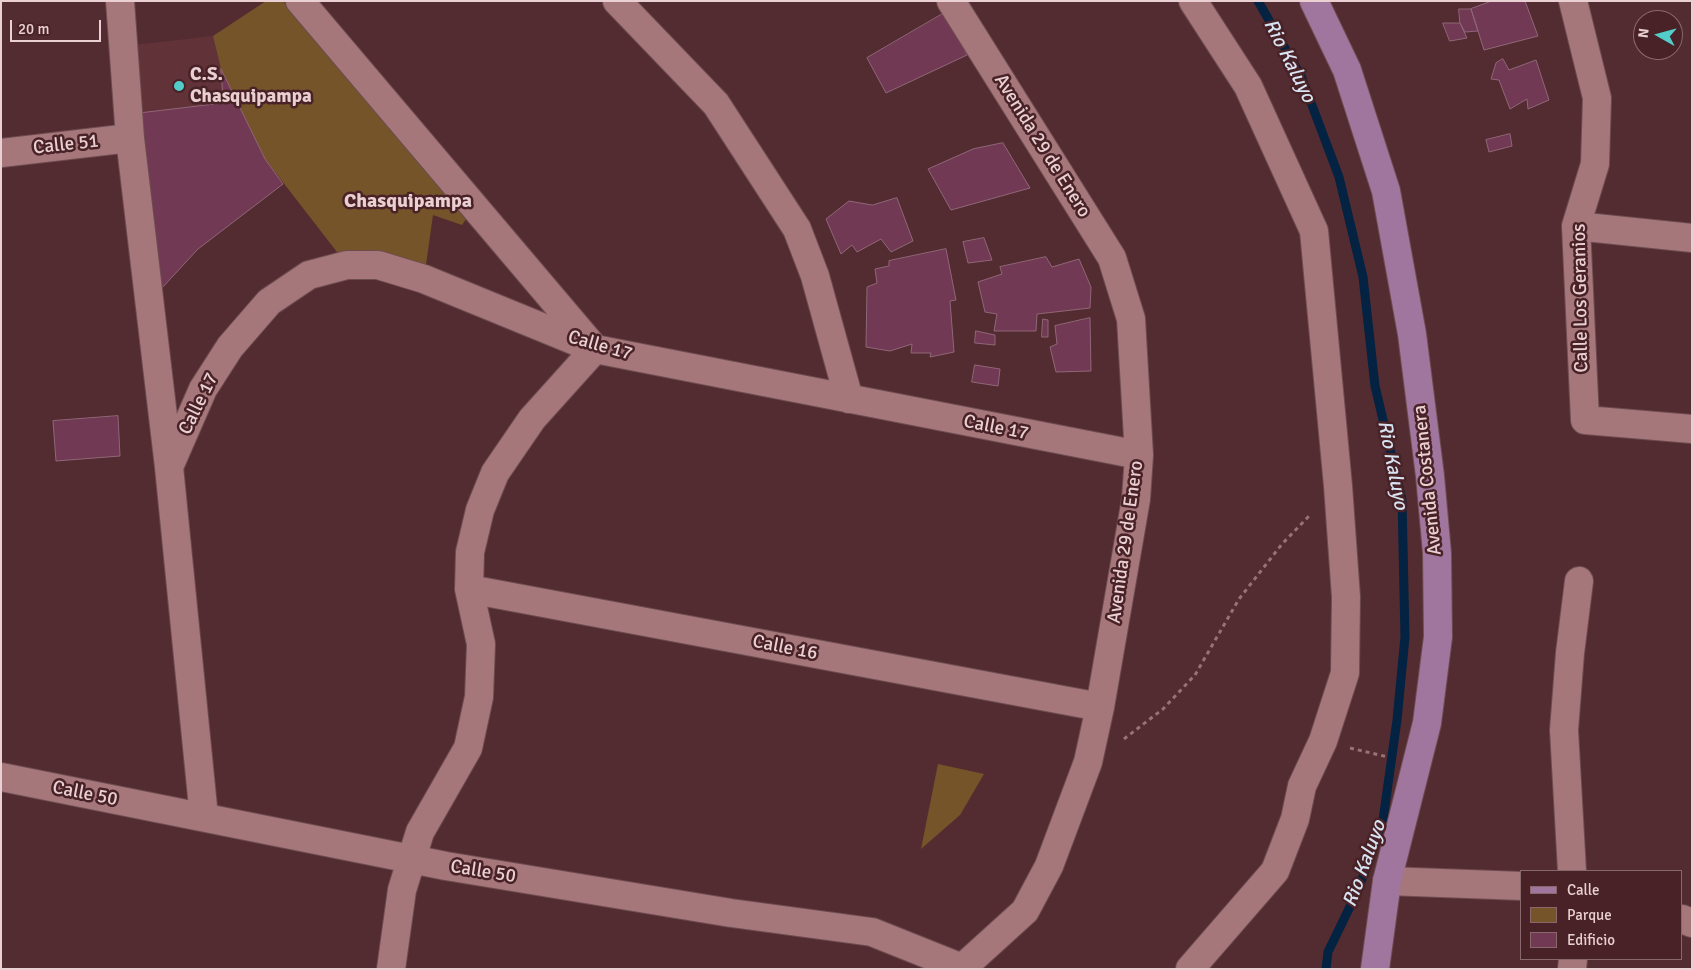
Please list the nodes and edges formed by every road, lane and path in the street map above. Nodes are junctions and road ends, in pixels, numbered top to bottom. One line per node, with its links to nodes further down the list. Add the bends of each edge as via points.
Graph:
1 (120, 1): 8 (street)
2 (300, 1): 12 (street)
3 (618, 1): 13 (street, via 716,104 797,229 815,276)
4 (951, 1): 15 (street, Avenida 29 de Enero, via 1112,258 1131,319)
5 (1194, 1): 17 (street, via 1248,86 1314,231)
6 (1314, 1): 26 (main road, Avenida Costanera, via 1347,70 1386,191 1412,334 1437,553 1438,637 1427,722)
7 (1573, 1): 10 (street, Calle Los Geranios, via 1597,98 1595,164)
8 (130, 138): 9 (street, Calle 51); 16 (street)
9 (1, 152)
10 (1576, 226): 11 (street); 14 (street, Calle Los Geranios, via 1585,420)
11 (1692, 238)
12 (595, 349): 13 (street, Calle 17); 16 (street, Calle 17, via 424,279 378,265 347,265 309,275 269,302 230,347 203,389); 19 (street, via 532,419 496,473 480,510 470,552)
13 (849, 399): 15 (street, Calle 17)
14 (1692, 429)
15 (1139, 456): 20 (street, Avenida 29 de Enero, via 1136,499)
16 (169, 467): 23 (street)
17 (1338, 486): 21 (path, via 1282,544 1239,599 1195,675 1163,709); 30 (street, via 1346,597 1345,673 1274,871)
18 (1580, 580): 25 (street, via 1564,730)
19 (470, 589): 20 (street, Calle 16); 24 (street, via 481,644 479,697 468,748 420,832)
20 (1100, 708): 21 (street, Avenida 29 de Enero)
21 (1088, 762): 28 (street, Avenida 29 de Enero, via 1049,866 1025,911)
22 (1, 778): 23 (street, Calle 50)
23 (204, 817): 24 (street, Calle 50)
24 (411, 860): 28 (street, Calle 50, via 731,913 872,932); 29 (street, via 402,890)
25 (1572, 870)
26 (1387, 881): 27 (street); 31 (main road, Avenida Costanera)
27 (1520, 886)
28 (962, 968)
29 (391, 969)
30 (1190, 969)
31 (1375, 969)

